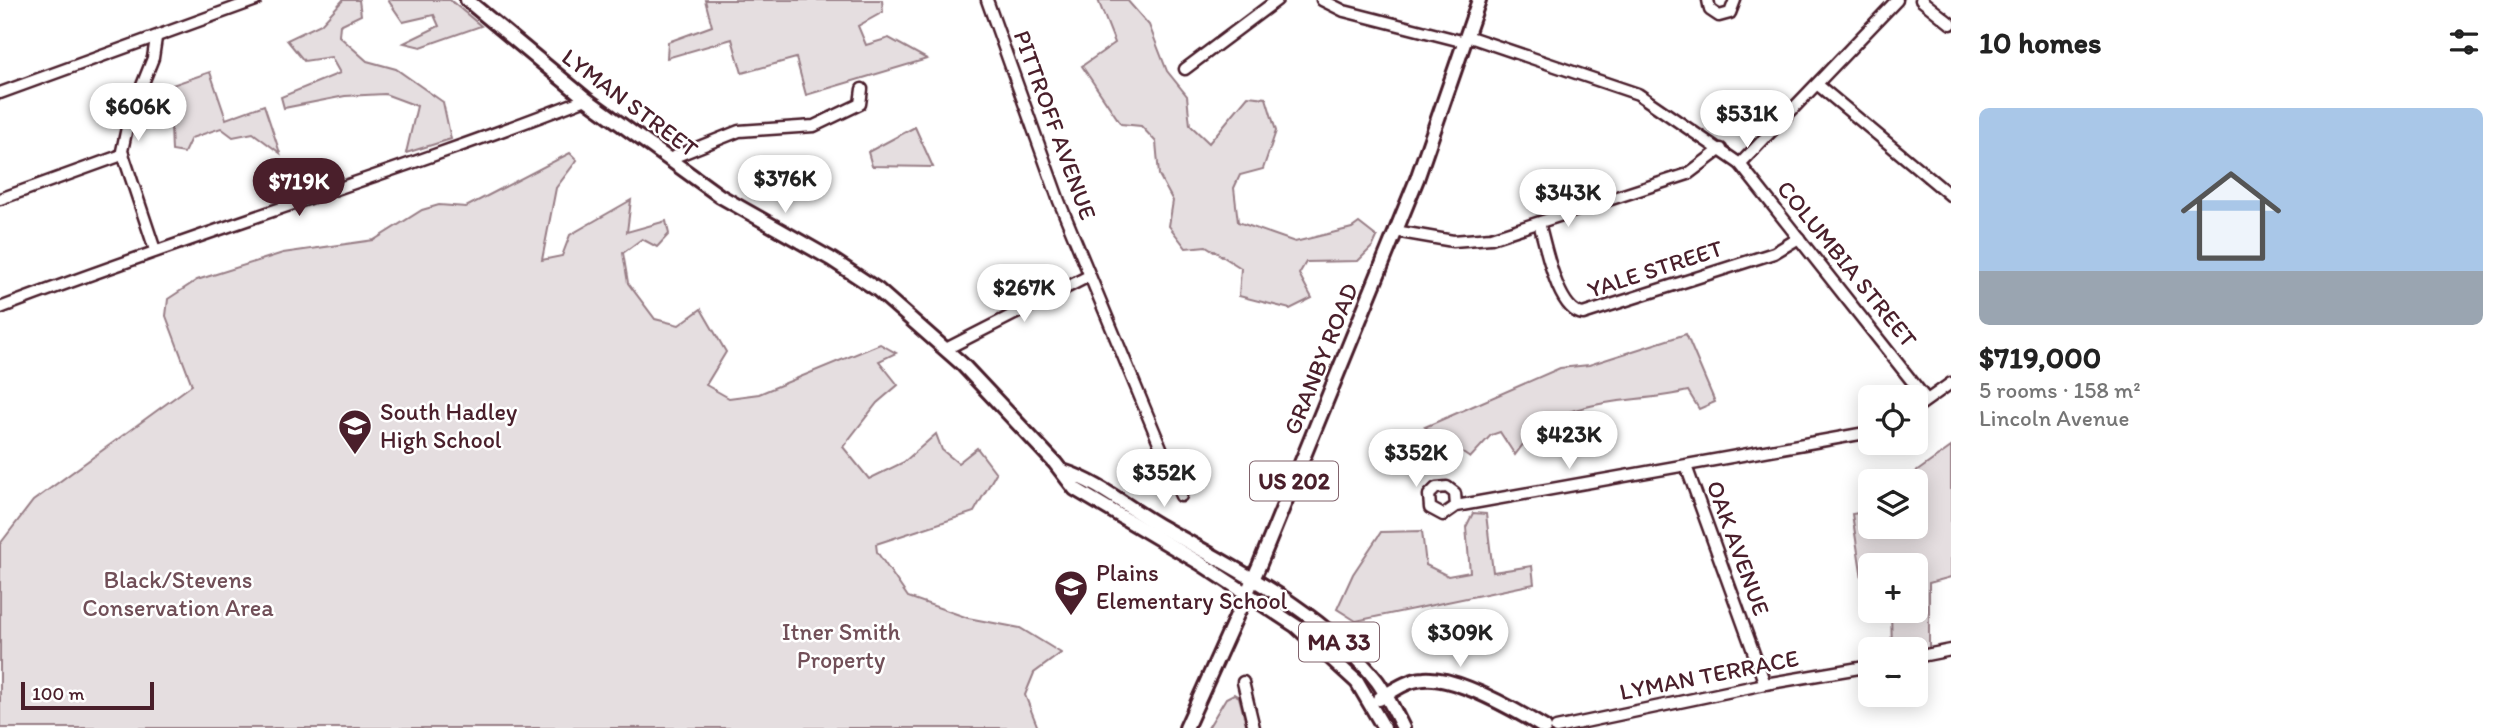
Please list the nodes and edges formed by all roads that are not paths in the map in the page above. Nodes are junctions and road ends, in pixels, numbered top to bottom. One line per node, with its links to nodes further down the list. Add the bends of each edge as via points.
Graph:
1 (256, 0): 12 (street)
2 (467, 0): 18 (main road, LYMAN STREET / MA 33)
3 (987, 0): 29 (street, PITTROFF AVENUE)
4 (1277, 0): 14 (street)
5 (1322, 0): 13 (street, COLUMBIA STREET, via 1350,13)
6 (1479, 0): 13 (main road, GRANBY ROAD / US 202)
7 (1708, 0): 8 (street, via 1710,10 1720,16 1730,13)
8 (1735, 0)
9 (1897, 0): 15 (street)
10 (1921, 0): 11 (street)
11 (1951, 24)
12 (156, 38): 17 (street); 20 (street, via 124,134)
13 (1466, 39): 19 (street, COLUMBIA STREET, via 1638,94); 26 (main road, GRANBY ROAD / US 202)
14 (1185, 69)
15 (1818, 85): 22 (street); 23 (street)
16 (862, 89): 21 (street, via 860,104 814,126 739,131)
17 (0, 93)
18 (586, 99): 21 (main road, LYMAN STREET / MA 33); 28 (street)
19 (1721, 149): 22 (street, COLUMBIA STREET); 25 (street, via 1688,174)
20 (122, 155): 24 (street); 28 (street)
21 (668, 159): 31 (main road, LYMAN STREET / MA 33, via 730,203 866,281)
22 (1740, 164): 27 (street, COLUMBIA STREET)
23 (1951, 197)
24 (0, 199)
25 (1539, 223): 26 (street, via 1468,241); 27 (street, YALE STREET, via 1562,297 1569,308 1583,314 1774,253)
26 (1395, 231): 39 (main road, GRANBY ROAD / US 202)
27 (1799, 239): 33 (street, COLUMBIA STREET)
28 (155, 250): 30 (street)
29 (1089, 276): 31 (street); 37 (street, PITTROFF AVENUE)
30 (0, 308)
31 (946, 348): 39 (main road, LYMAN STREET / MA 33, via 1075,489)
32 (1951, 383): 34 (street)
33 (1915, 385)
34 (1928, 398)
35 (1858, 434): 36 (street)
36 (1686, 466): 38 (street); 44 (street, OAK AVENUE)
37 (1181, 496)
38 (1456, 506)
39 (1250, 586): 45 (main road, MA 33, via 1272,590 1338,642); 46 (main road, MA 33, via 1329,654); 47 (main road, GRANBY ROAD / US 202)
40 (1951, 650): 41 (street)
41 (1928, 655)
42 (1858, 668): 44 (street, LYMAN TERRACE)
43 (1243, 682): 48 (street)
44 (1765, 684): 52 (street, LYMAN TERRACE)
45 (1385, 695): 46 (main road); 50 (main road, MA 33); 51 (main road, via 1418,680 1440,680)
46 (1371, 703): 49 (main road, MA 33)
47 (1186, 728)
48 (1254, 728)
49 (1384, 728)
50 (1402, 728)
51 (1545, 728)
52 (1556, 728)

